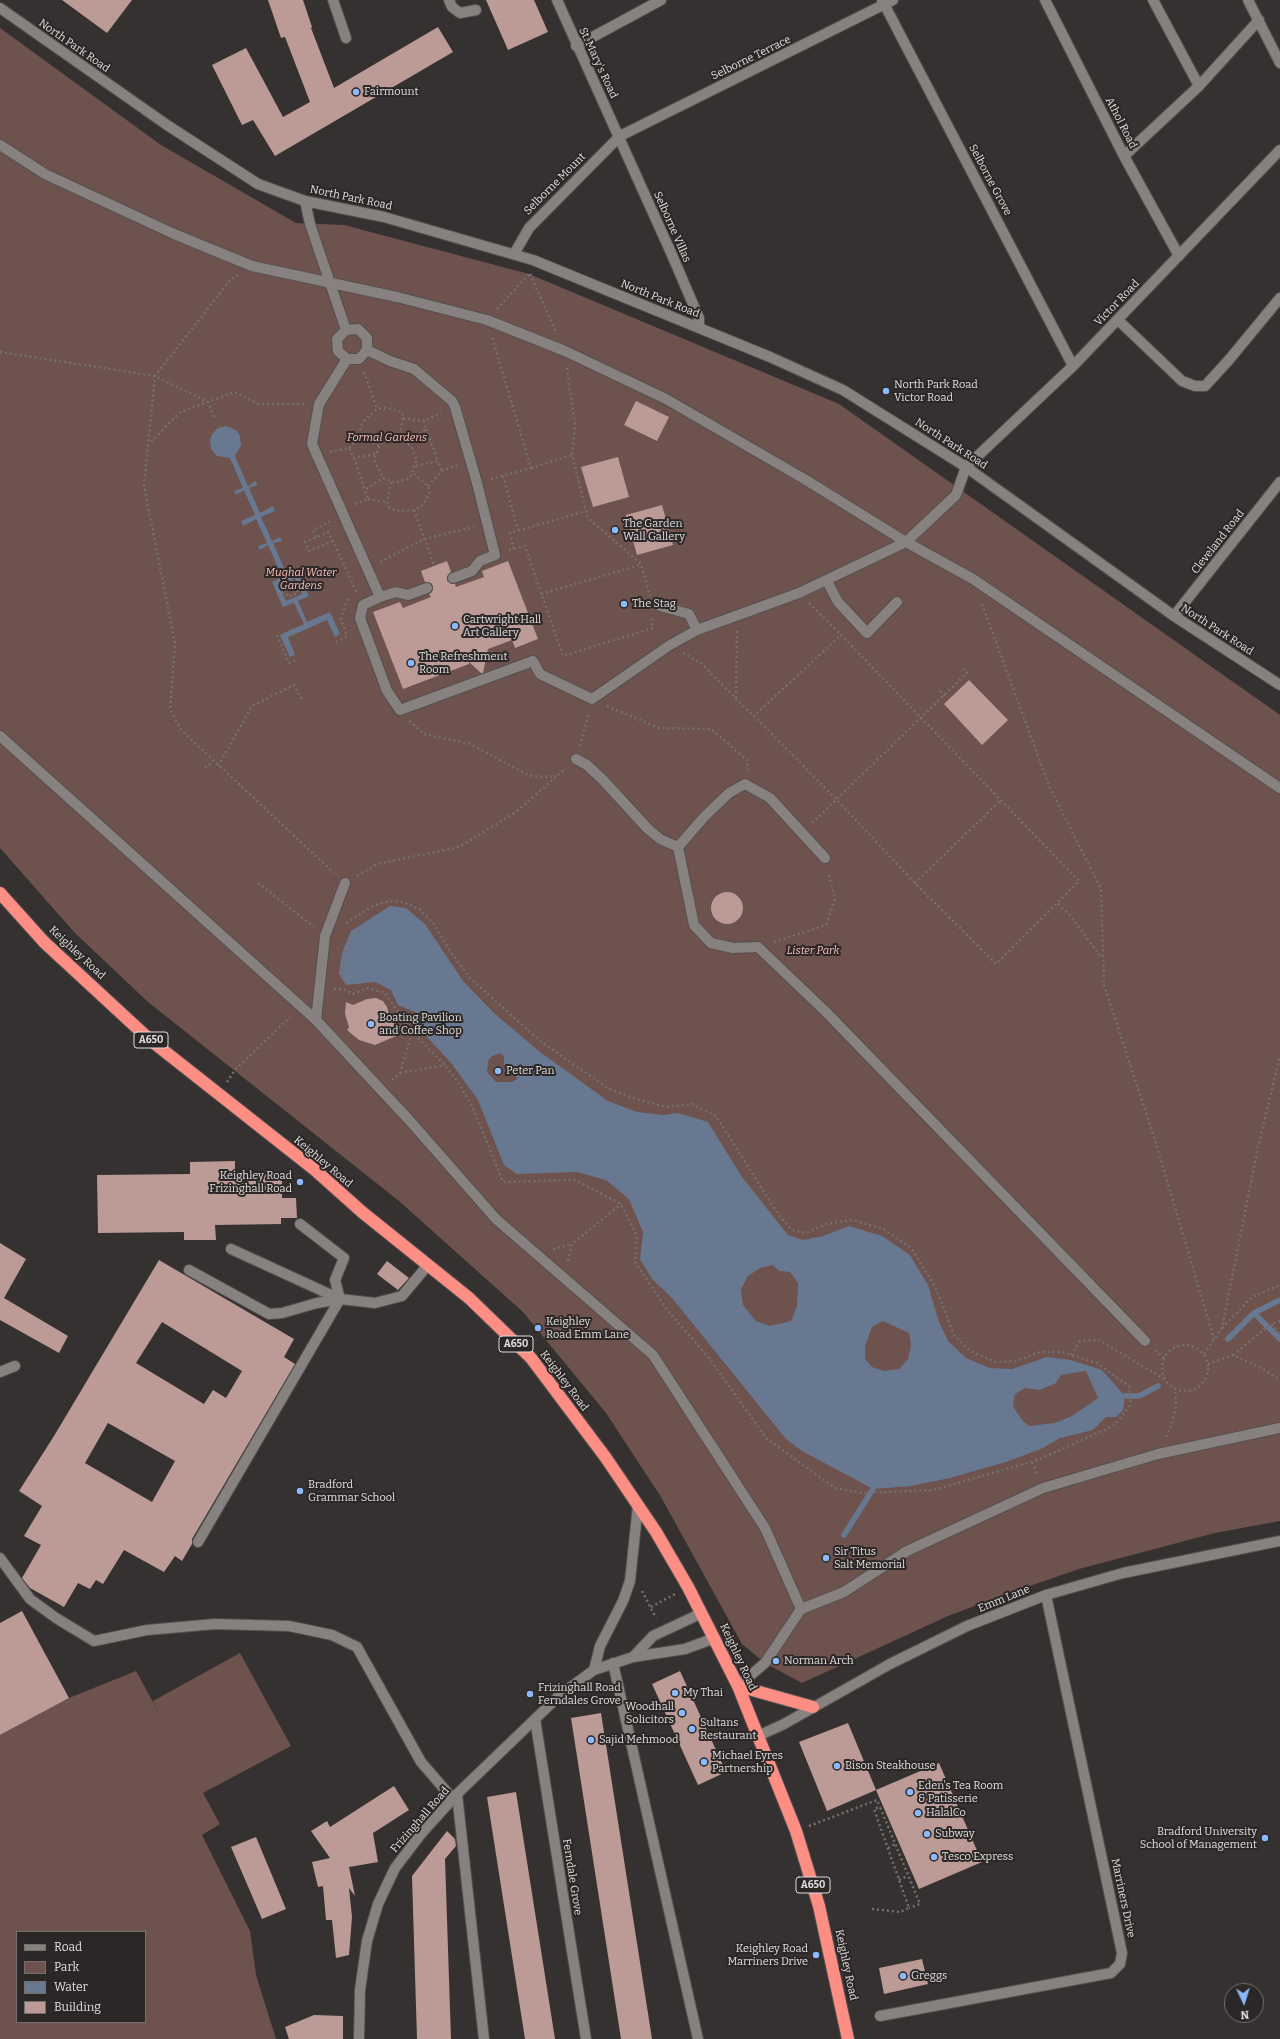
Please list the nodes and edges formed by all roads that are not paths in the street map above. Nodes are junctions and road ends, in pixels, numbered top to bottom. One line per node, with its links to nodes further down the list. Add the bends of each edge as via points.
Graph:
1 (333, 0): 12 (street)
2 (449, 0): 10 (street, via 452,7 460,13)
3 (556, 0): 13 (street, St. Mary's Road)
4 (661, 0): 13 (street)
5 (1044, 0): 19 (street, Athol Road)
6 (1153, 0): 15 (street)
7 (1248, 0): 11 (street)
8 (887, 2): 16 (street, Selborne Terrace); 30 (street, Selborne Grove)
9 (0, 8): 20 (street, North Park Road, via 167,125 258,184)
10 (476, 10)
11 (1259, 20): 14 (street); 15 (street)
12 (346, 38)
13 (576, 46): 16 (street, St. Mary's Road)
14 (1280, 62)
15 (1199, 86): 19 (street)
16 (620, 136): 21 (street, Selborne Mount, via 529,228); 26 (street, Selborne Villas, via 699,318)
17 (0, 145): 23 (street, via 45,174 174,234 252,266)
18 (1280, 150): 22 (street, Victor Road)
19 (1124, 156): 22 (street, Athol Road)
20 (305, 201): 21 (street, North Park Road, via 384,217); 23 (street)
21 (514, 254): 26 (street, North Park Road)
22 (1178, 256): 25 (street, Victor Road)
23 (330, 284): 27 (street); 33 (street, via 397,296 487,320 565,351 666,399 806,480)
24 (1280, 298): 25 (street, via 1205,386 1195,386 1182,381)
25 (1118, 320): 30 (street, Victor Road)
26 (699, 328): 31 (street, North Park Road, via 842,390)
27 (346, 330): 28 (street, via 358,329 363,333 367,338); 29 (street, via 337,339 336,345 341,356)
28 (367, 350): 29 (street, via 359,359); 34 (street, via 414,369 452,401 455,407 495,555 480,561 472,571)
29 (347, 359): 37 (street, via 319,404 312,444)
30 (1073, 366): 31 (street, Victor Road)
31 (966, 467): 33 (street, via 956,495); 40 (street, North Park Road)
32 (1280, 482): 40 (street, Cleveland Road)
33 (906, 542): 35 (street); 45 (street, via 973,579)
34 (453, 578)
35 (827, 581): 38 (street, via 838,602 868,633); 41 (street)
36 (427, 588): 37 (street, via 408,595 396,592)
37 (380, 597): 41 (street, via 363,605 360,618 387,691 400,710 533,660 540,674 592,699 670,645)
38 (897, 602)
39 (657, 607): 41 (street, via 689,614)
40 (1174, 616): 42 (street, North Park Road)
41 (697, 630)
42 (1280, 685)
43 (0, 736): 50 (street)
44 (576, 759): 46 (street, via 587,765 603,780 648,829)
45 (1280, 788)
46 (678, 847): 47 (street, via 729,793 745,784 770,798); 56 (street, via 694,925 711,943 733,948 758,948 826,1012)
47 (825, 858)
48 (345, 883): 50 (street, via 325,936)
49 (0, 894): 53 (highway, Keighley Road / A650, via 44,942 149,1039 315,1170)
50 (316, 1020): 65 (street, via 496,1219 653,1355 765,1528)
51 (300, 1224): 55 (street, via 344,1258 335,1280)
52 (231, 1249): 55 (street)
53 (428, 1265): 55 (street, via 402,1296 375,1303); 60 (highway, Keighley Road / A650, via 469,1298 531,1358 606,1458)
54 (190, 1270): 55 (street, via 269,1314)
55 (340, 1299): 62 (street)
56 (1146, 1341)
57 (15, 1366): 58 (street)
58 (0, 1372)
59 (1280, 1428): 65 (street, via 1158,1454 1043,1488 907,1551 844,1592)
60 (638, 1506): 66 (highway, Keighley Road / A650, via 656,1532); 70 (street, via 630,1581 623,1601 600,1646)
61 (1280, 1541): 64 (street, Emm Lane, via 1123,1572)
62 (198, 1542)
63 (0, 1558): 75 (street, via 30,1599 94,1641 147,1630 215,1624 289,1626 332,1635 357,1647 421,1762)
64 (1046, 1595): 72 (street, Emm Lane, via 967,1626 890,1664); 76 (street, Marriners Drive, via 1122,1953 1120,1964 1111,1974)
65 (801, 1609): 71 (street, via 765,1663)
66 (702, 1613): 67 (highway, Keighley Road / A650); 68 (street, Frizinghall Road, via 653,1636)
67 (715, 1638): 68 (street, Frizinghall Road, via 685,1649); 71 (highway, Keighley Road / A650)
68 (633, 1657): 69 (street, Frizinghall Road)
69 (613, 1663): 70 (street, Frizinghall Road); 80 (street)
70 (594, 1670): 73 (street, Frizinghall Road, via 560,1695)
71 (738, 1686): 72 (highway); 74 (highway, Keighley Road / A650)
72 (813, 1707): 74 (street, Emm Lane)
73 (535, 1719): 75 (street, Frizinghall Road); 79 (street, Ferndale Grove)
74 (758, 1736): 81 (highway, Keighley Road / A650, via 796,1831 820,1906)
75 (455, 1797): 77 (street, Frizinghall Road, via 420,1834 395,1868 378,1904 367,1941 360,1990); 78 (street)
76 (880, 2016)
77 (359, 2039)
78 (484, 2039)
79 (586, 2039)
80 (698, 2039)
81 (848, 2039)

